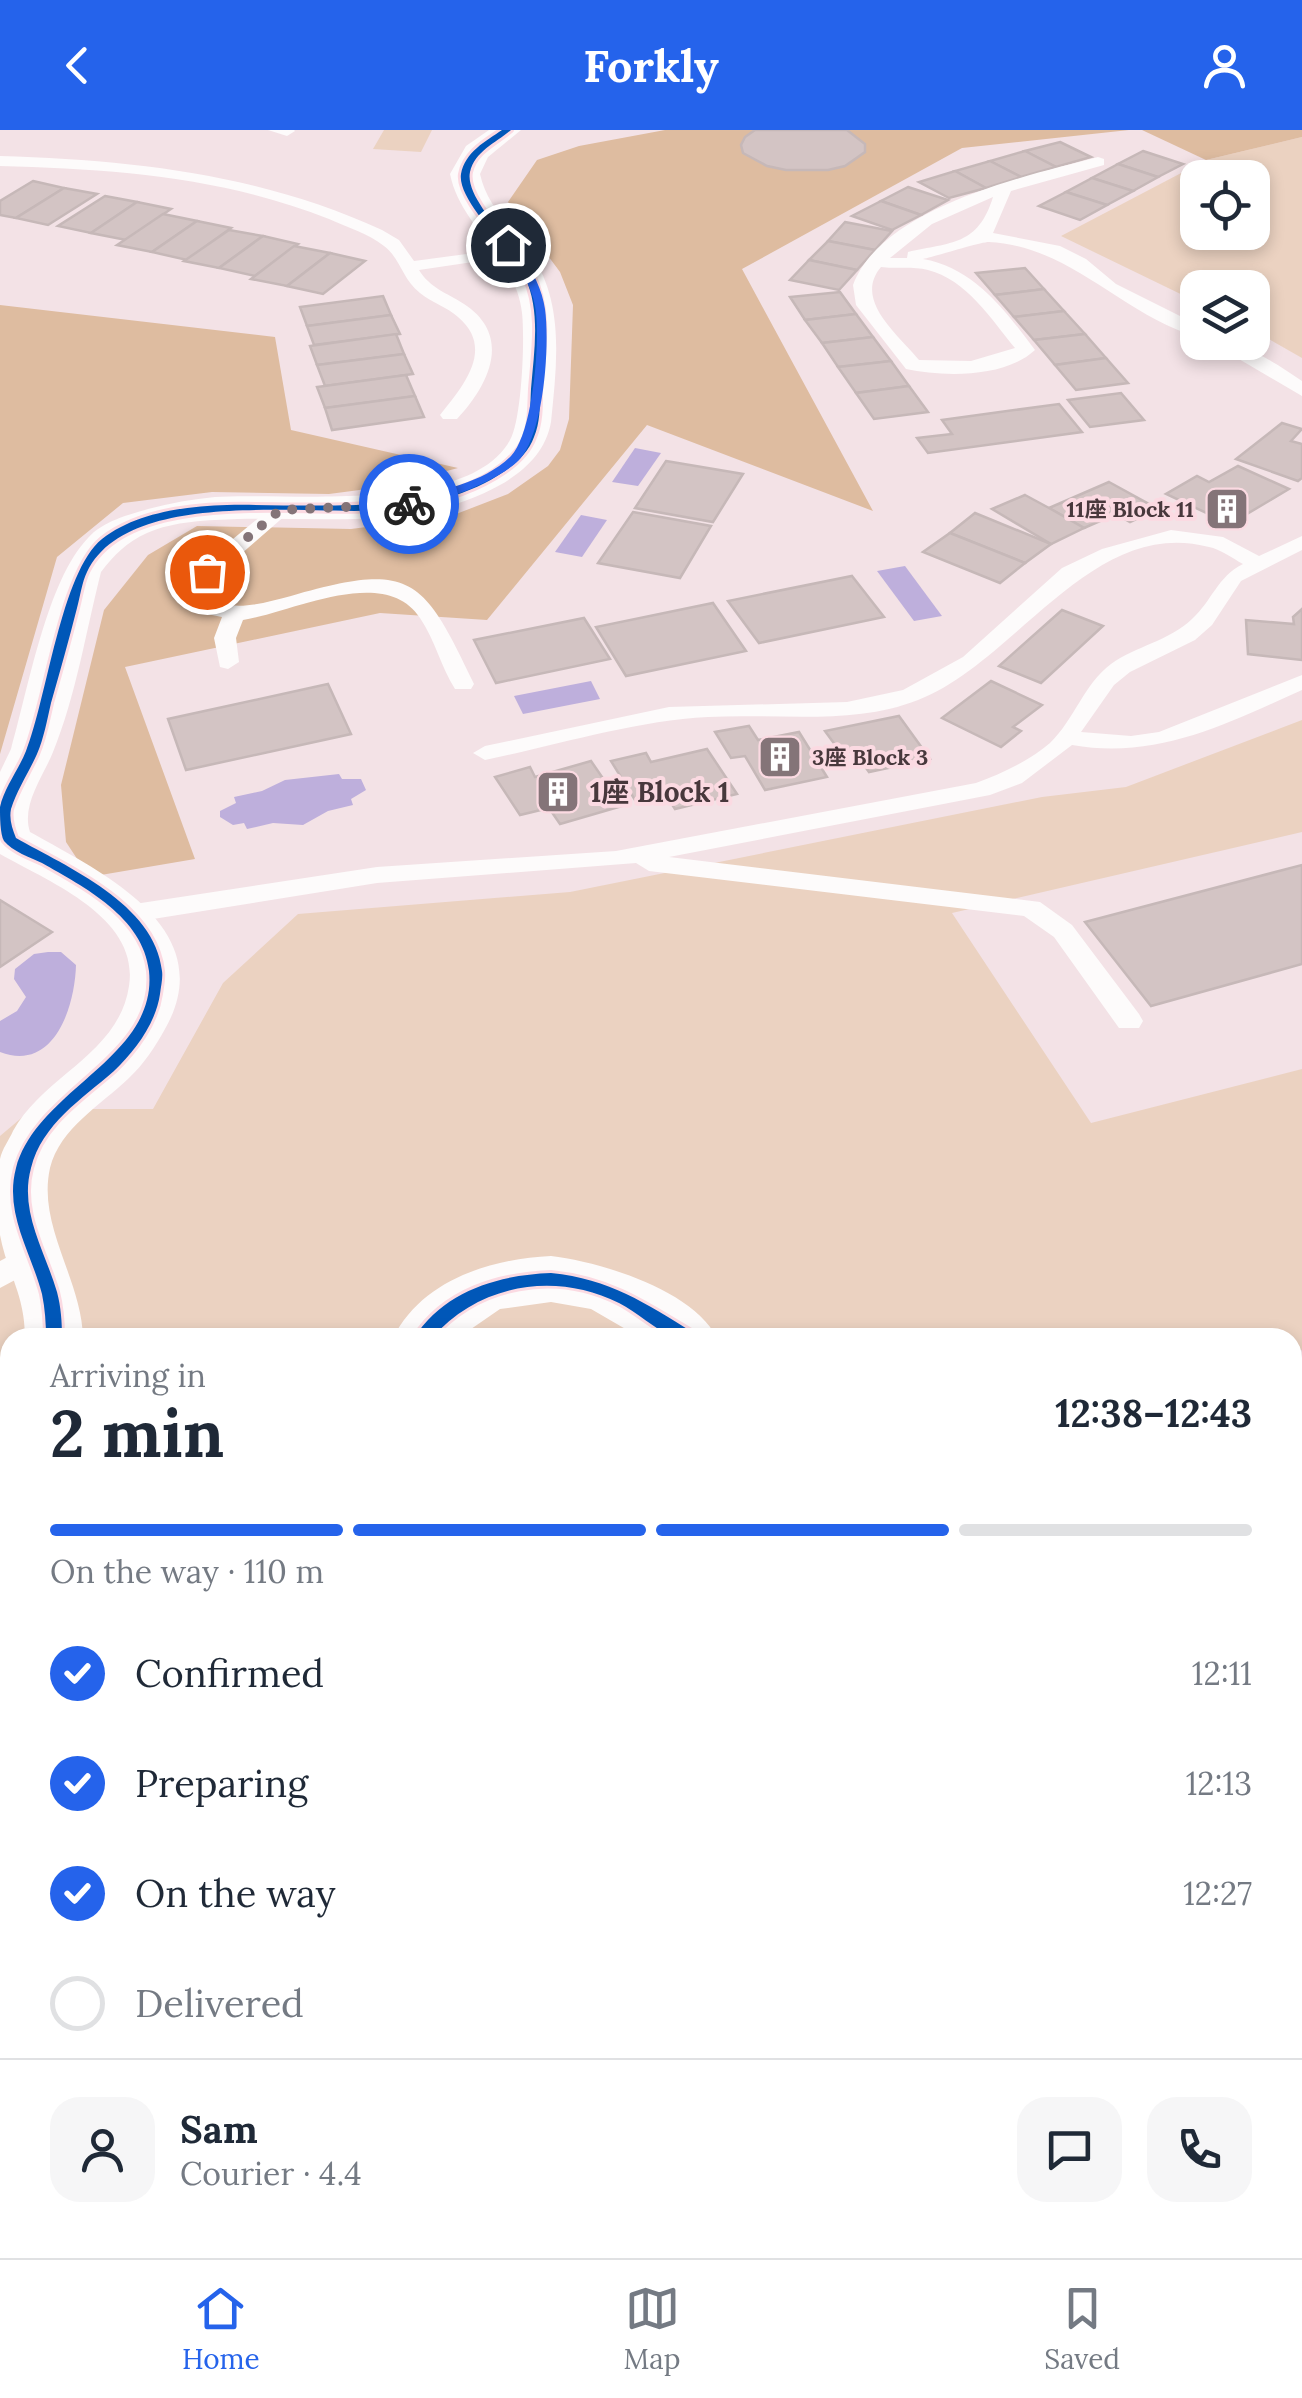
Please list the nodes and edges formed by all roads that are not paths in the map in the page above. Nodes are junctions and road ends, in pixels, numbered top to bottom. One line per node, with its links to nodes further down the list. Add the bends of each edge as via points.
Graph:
1 (276, 130): 2 (lane)
2 (287, 130)
3 (507, 130): 8 (street, via 476,152 465,174 470,196)
4 (0, 160): 10 (lane, via 146,169 269,193 394,245)
5 (1098, 162): 6 (lane)
6 (1003, 190): 7 (lane, via 994,225); 9 (lane, via 958,203 901,234)
7 (984, 236): 9 (lane); 11 (lane, via 1054,250)
8 (513, 251): 10 (lane); 15 (street, via 536,291 542,323 531,432 515,458 482,480 422,501)
9 (879, 265): 9 (lane, via 860,284 860,295 912,365 979,366 1026,350 954,272 922,262)
10 (407, 267): 14 (lane, via 418,283 468,315 482,340 478,384)
11 (1180, 323)
12 (1254, 360): 13 (lane)
13 (1302, 390)
14 (450, 416)
15 (280, 510): 18 (lane, via 202,580 208,604); 25 (street, via 207,510 149,520 98,546 82,572 33,749 4,822 10,840)
16 (1302, 542): 17 (lane)
17 (1256, 562): 22 (lane, via 1232,577 1187,635 1106,680); 23 (lane, via 1201,537 1146,542 1070,573 971,662 910,695 847,709 669,714)
18 (234, 614): 19 (lane, via 225,638); 21 (lane, via 270,611 338,587 399,592 425,608)
19 (228, 662)
20 (1302, 682): 22 (lane, via 1154,743 1112,746)
21 (463, 684)
22 (1067, 738): 24 (lane, via 1038,763 981,790)
23 (485, 754)
24 (616, 860): 25 (lane, via 377,874); 26 (lane, via 1031,908 1062,930)
25 (128, 914): 27 (street, via 152,949 155,992 132,1042 35,1141 19,1198)
26 (1129, 1022)
27 (36, 1254): 28 (lane); 29 (street, via 54,1304)
28 (0, 1276)
29 (54, 1328)
30 (432, 1328): 31 (street, via 470,1297 537,1279 602,1288)
31 (671, 1328)

